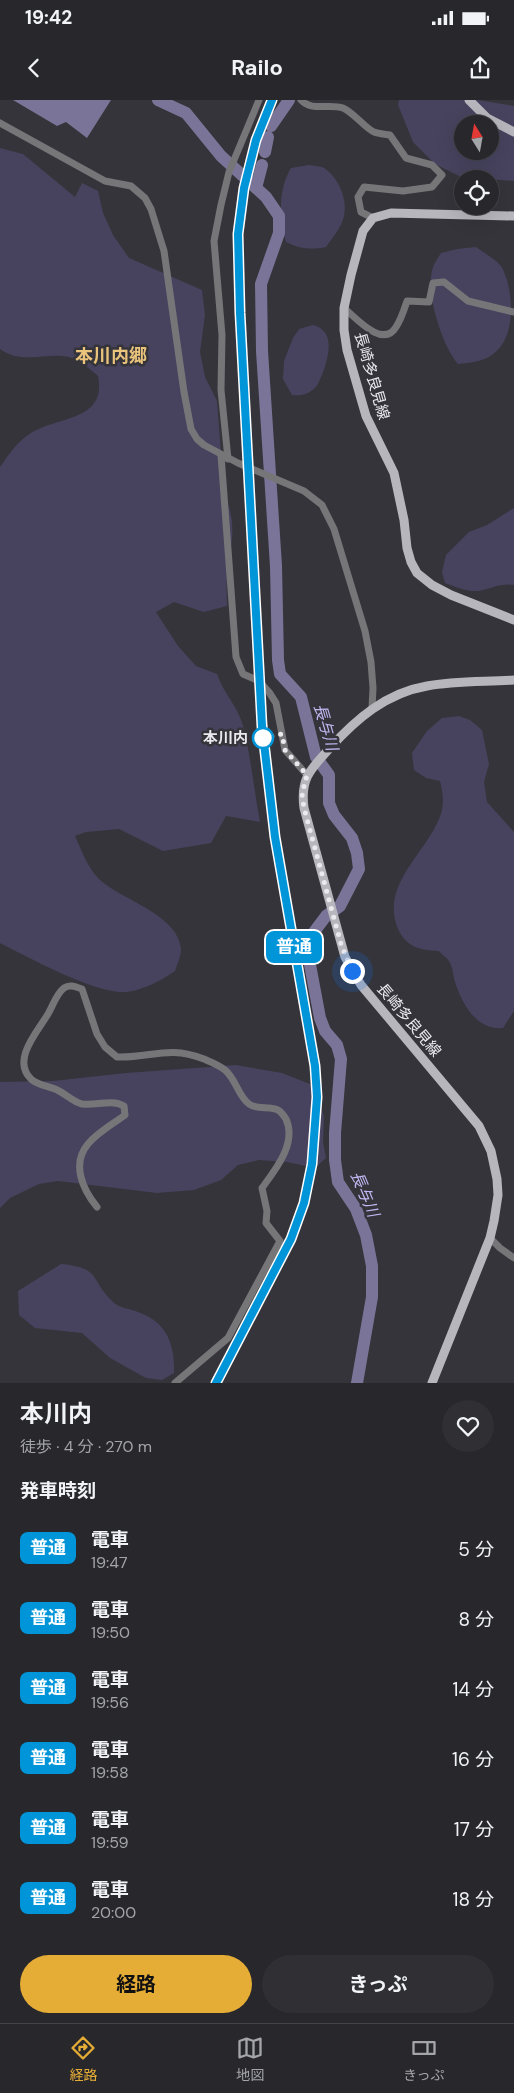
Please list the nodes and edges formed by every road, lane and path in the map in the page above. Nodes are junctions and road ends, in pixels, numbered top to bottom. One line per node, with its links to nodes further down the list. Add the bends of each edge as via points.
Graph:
1 (259, 100): 10 (street, via 229,172 214,241 222,335)
2 (301, 100): 7 (street, via 318,107 342,107 373,132 390,135 406,158 432,165 442,175 432,187 403,191 364,187 358,197 361,212)
3 (469, 100): 5 (main road, via 487,118)
4 (0, 123): 10 (street, via 105,181 131,186 145,198 152,209 164,251 191,428 204,446)
5 (514, 132)
6 (514, 216): 7 (main road, via 391,213)
7 (373, 218): 8 (main road, 長崎多良見線, via 363,231)
8 (344, 308): 9 (street, via 373,332 391,334 408,301 429,302 433,283 440,281 468,301); 11 (main road, 長崎多良見線, via 347,350 366,416 394,473 411,562 417,573 432,585)
9 (514, 312)
10 (224, 457): 13 (street, via 304,491 317,499 327,513 362,616 371,662); 14 (street, via 236,657 243,674 259,681 276,702 285,750)
11 (514, 620)
12 (514, 680): 13 (main road, 長崎多良見線, via 426,686)
13 (372, 708): 14 (main road, 長崎多良見線)
14 (307, 775): 16 (main road, 長崎多良見線, via 302,794 304,808 345,957 361,985 470,1115 491,1151 498,1195)
15 (97, 1207): 18 (street, via 84,1188 81,1157 93,1138 125,1115 124,1106 118,1103 75,1102 58,1090 31,1080 23,1061 29,1043 57,996 64,988 73,985 82,989 104,1048 118,1057 182,1052 203,1059 225,1070 249,1105 283,1113 289,1127 288,1144 262,1188 266,1223 280,1241 228,1338)
16 (490, 1238): 17 (street); 19 (main road, 長崎多良見線)
17 (514, 1258)
18 (175, 1383)
19 (432, 1383)

